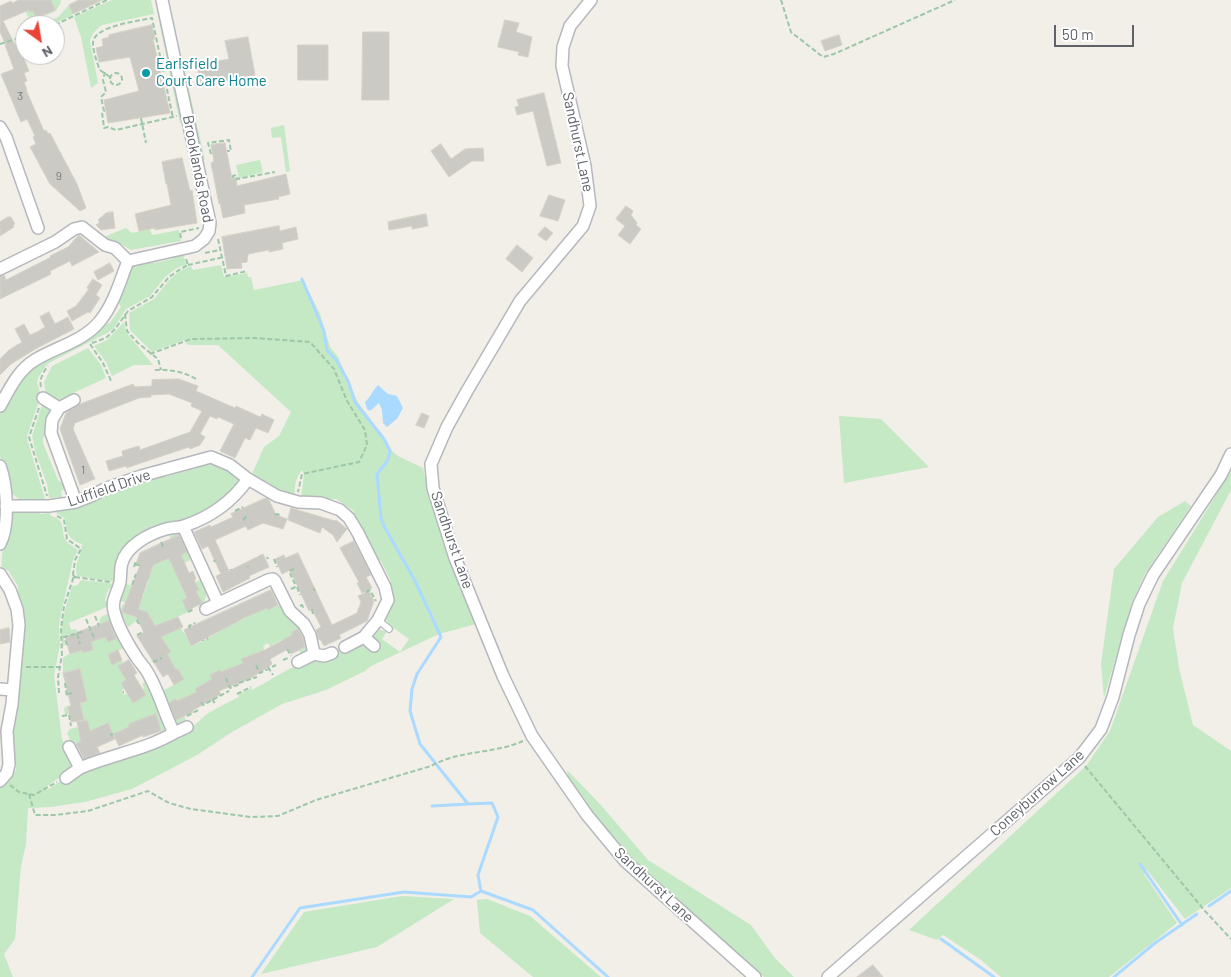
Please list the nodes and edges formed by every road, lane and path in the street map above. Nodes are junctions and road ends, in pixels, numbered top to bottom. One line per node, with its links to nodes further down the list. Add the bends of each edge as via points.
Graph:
1 (107, 0): 6 (path)
2 (162, 0): 26 (street, Brooklands Road, via 210,231 195,246)
3 (591, 0): 122 (street, Sandhurst Lane, via 570,26 563,47 562,66 585,166 590,206 584,226 520,301 447,427 431,464 433,488 455,558 503,676)
4 (781, 0): 5 (path, via 791,32 823,57)
5 (955, 0)
6 (65, 20)
7 (15, 39): 8 (path)
8 (0, 44)
9 (105, 72): 10 (path); 13 (path, via 98,66 93,42 95,37 107,28 152,18); 14 (path, via 106,92 101,97 104,128 116,130)
10 (110, 77): 10 (path, via 114,84 122,81 118,73)
11 (177, 116): 13 (path)
12 (141, 118): 14 (path)
13 (173, 118): 14 (path)
14 (143, 124): 16 (path)
15 (0, 127): 23 (street)
16 (146, 143)
17 (231, 150): 18 (path); 19 (path, via 229,140 208,143 209,155); 20 (path)
18 (227, 151)
19 (215, 154)
20 (232, 155)
21 (275, 172): 22 (path, via 237,179 235,175)
22 (233, 178)
23 (38, 228)
24 (217, 235): 25 (path)
25 (222, 258): 27 (path); 29 (path, via 226,276)
26 (128, 262): 28 (street, via 114,248 82,227); 37 (street, via 101,321 78,338 34,361)
27 (188, 266)
28 (0, 269)
29 (247, 271)
30 (125, 314): 32 (path, via 127,330)
31 (90, 344): 36 (path)
32 (150, 354): 34 (path, via 158,359); 47 (path, via 191,339 254,338 310,342 334,369 347,401 365,430 367,445 359,462 302,474)
33 (155, 370): 34 (path)
34 (161, 370): 35 (path, via 187,374)
35 (196, 379)
36 (112, 383)
37 (5, 385): 40 (street)
38 (43, 398): 41 (street)
39 (74, 400): 41 (street)
40 (0, 406)
41 (59, 408): 46 (street, via 52,420 51,433)
42 (1231, 454): 124 (street, Coneyburrow Lane, via 1221,475 1152,575 1139,604 1114,696 1101,729)
43 (0, 466): 45 (street, via 4,478)
44 (248, 480): 46 (street, Luffield Drive, via 211,452); 47 (street, Luffield Drive, via 276,496); 53 (street, via 224,506)
45 (3, 494): 48 (street)
46 (76, 502): 48 (street, Luffield Drive)
47 (298, 502): 76 (street, Luffield Drive, via 321,502 350,518 385,587 388,600)
48 (6, 506): 55 (street)
49 (276, 515): 51 (path)
50 (247, 516): 52 (path)
51 (282, 516)
52 (243, 520)
53 (183, 526): 64 (street, via 166,529 128,551 122,563); 67 (street)
54 (161, 542): 56 (path)
55 (0, 544)
56 (164, 548)
57 (274, 560): 60 (path)
58 (135, 564): 59 (path)
59 (142, 566)
60 (277, 567)
61 (294, 569): 66 (path, via 289,571)
62 (136, 576): 64 (path)
63 (1, 578): 100 (street, via 18,609)
64 (126, 584): 91 (path, via 74,578 64,606); 121 (street, via 114,599 114,612 132,651 150,675)
65 (366, 592): 68 (path, via 370,590)
66 (300, 595)
67 (218, 603): 69 (street); 94 (street, via 274,580 290,611 310,635)
68 (375, 604)
69 (201, 609): 71 (path)
70 (314, 609): 72 (path)
71 (188, 612)
72 (313, 614)
73 (95, 616): 79 (path)
74 (86, 619): 86 (path)
75 (140, 619): 77 (path, via 137,621)
76 (378, 620): 81 (lane); 85 (street, Luffield Drive)
77 (139, 624)
78 (195, 624): 80 (path)
79 (99, 626)
80 (190, 628)
81 (389, 629)
82 (85, 631): 84 (path)
83 (144, 631): 87 (path, via 136,636)
84 (77, 633): 88 (path); 91 (path, via 64,637 67,645)
85 (364, 637): 89 (street, Luffield Drive); 90 (street)
86 (94, 638)
87 (139, 641)
88 (80, 644)
89 (345, 646)
90 (374, 646)
91 (62, 647): 101 (path)
92 (287, 649): 96 (path)
93 (332, 652): 94 (street, via 324,656)
94 (314, 654): 96 (street)
95 (162, 658): 97 (path)
96 (294, 659)
97 (153, 663)
98 (256, 665): 102 (path, via 260,673)
99 (276, 665): 102 (path)
100 (15, 667): 101 (path); 109 (street)
101 (61, 667): 111 (path)
102 (269, 668): 103 (path)
103 (273, 675)
104 (257, 677): 105 (path, via 230,688)
105 (226, 678)
106 (65, 683): 112 (path, via 67,696)
107 (251, 687): 113 (path)
108 (0, 689): 109 (street)
109 (13, 690): 127 (street, via 7,731 9,764)
110 (229, 691): 114 (path)
111 (59, 693)
112 (73, 693)
113 (237, 694)
114 (212, 700): 115 (path, via 203,705); 116 (path)
115 (202, 702)
116 (216, 705)
117 (200, 709): 120 (path)
118 (62, 716): 119 (path, via 69,715 71,725)
119 (76, 722)
120 (186, 722): 121 (street)
121 (174, 733): 125 (street)
122 (532, 736): 128 (path, via 512,746 443,759 431,766 316,800 278,816 251,817 191,809 169,803 148,791 88,811 35,814); 130 (street, Sandhurst Lane, via 587,815 625,861)
123 (69, 747): 125 (street)
124 (1079, 758): 129 (path); 131 (street, Coneyburrow Lane)
125 (80, 768): 126 (street)
126 (66, 778): 128 (path, via 34,795)
127 (1, 780): 128 (path, via 19,792)
128 (29, 794)
129 (1231, 939)
130 (755, 977)
131 (828, 977)

